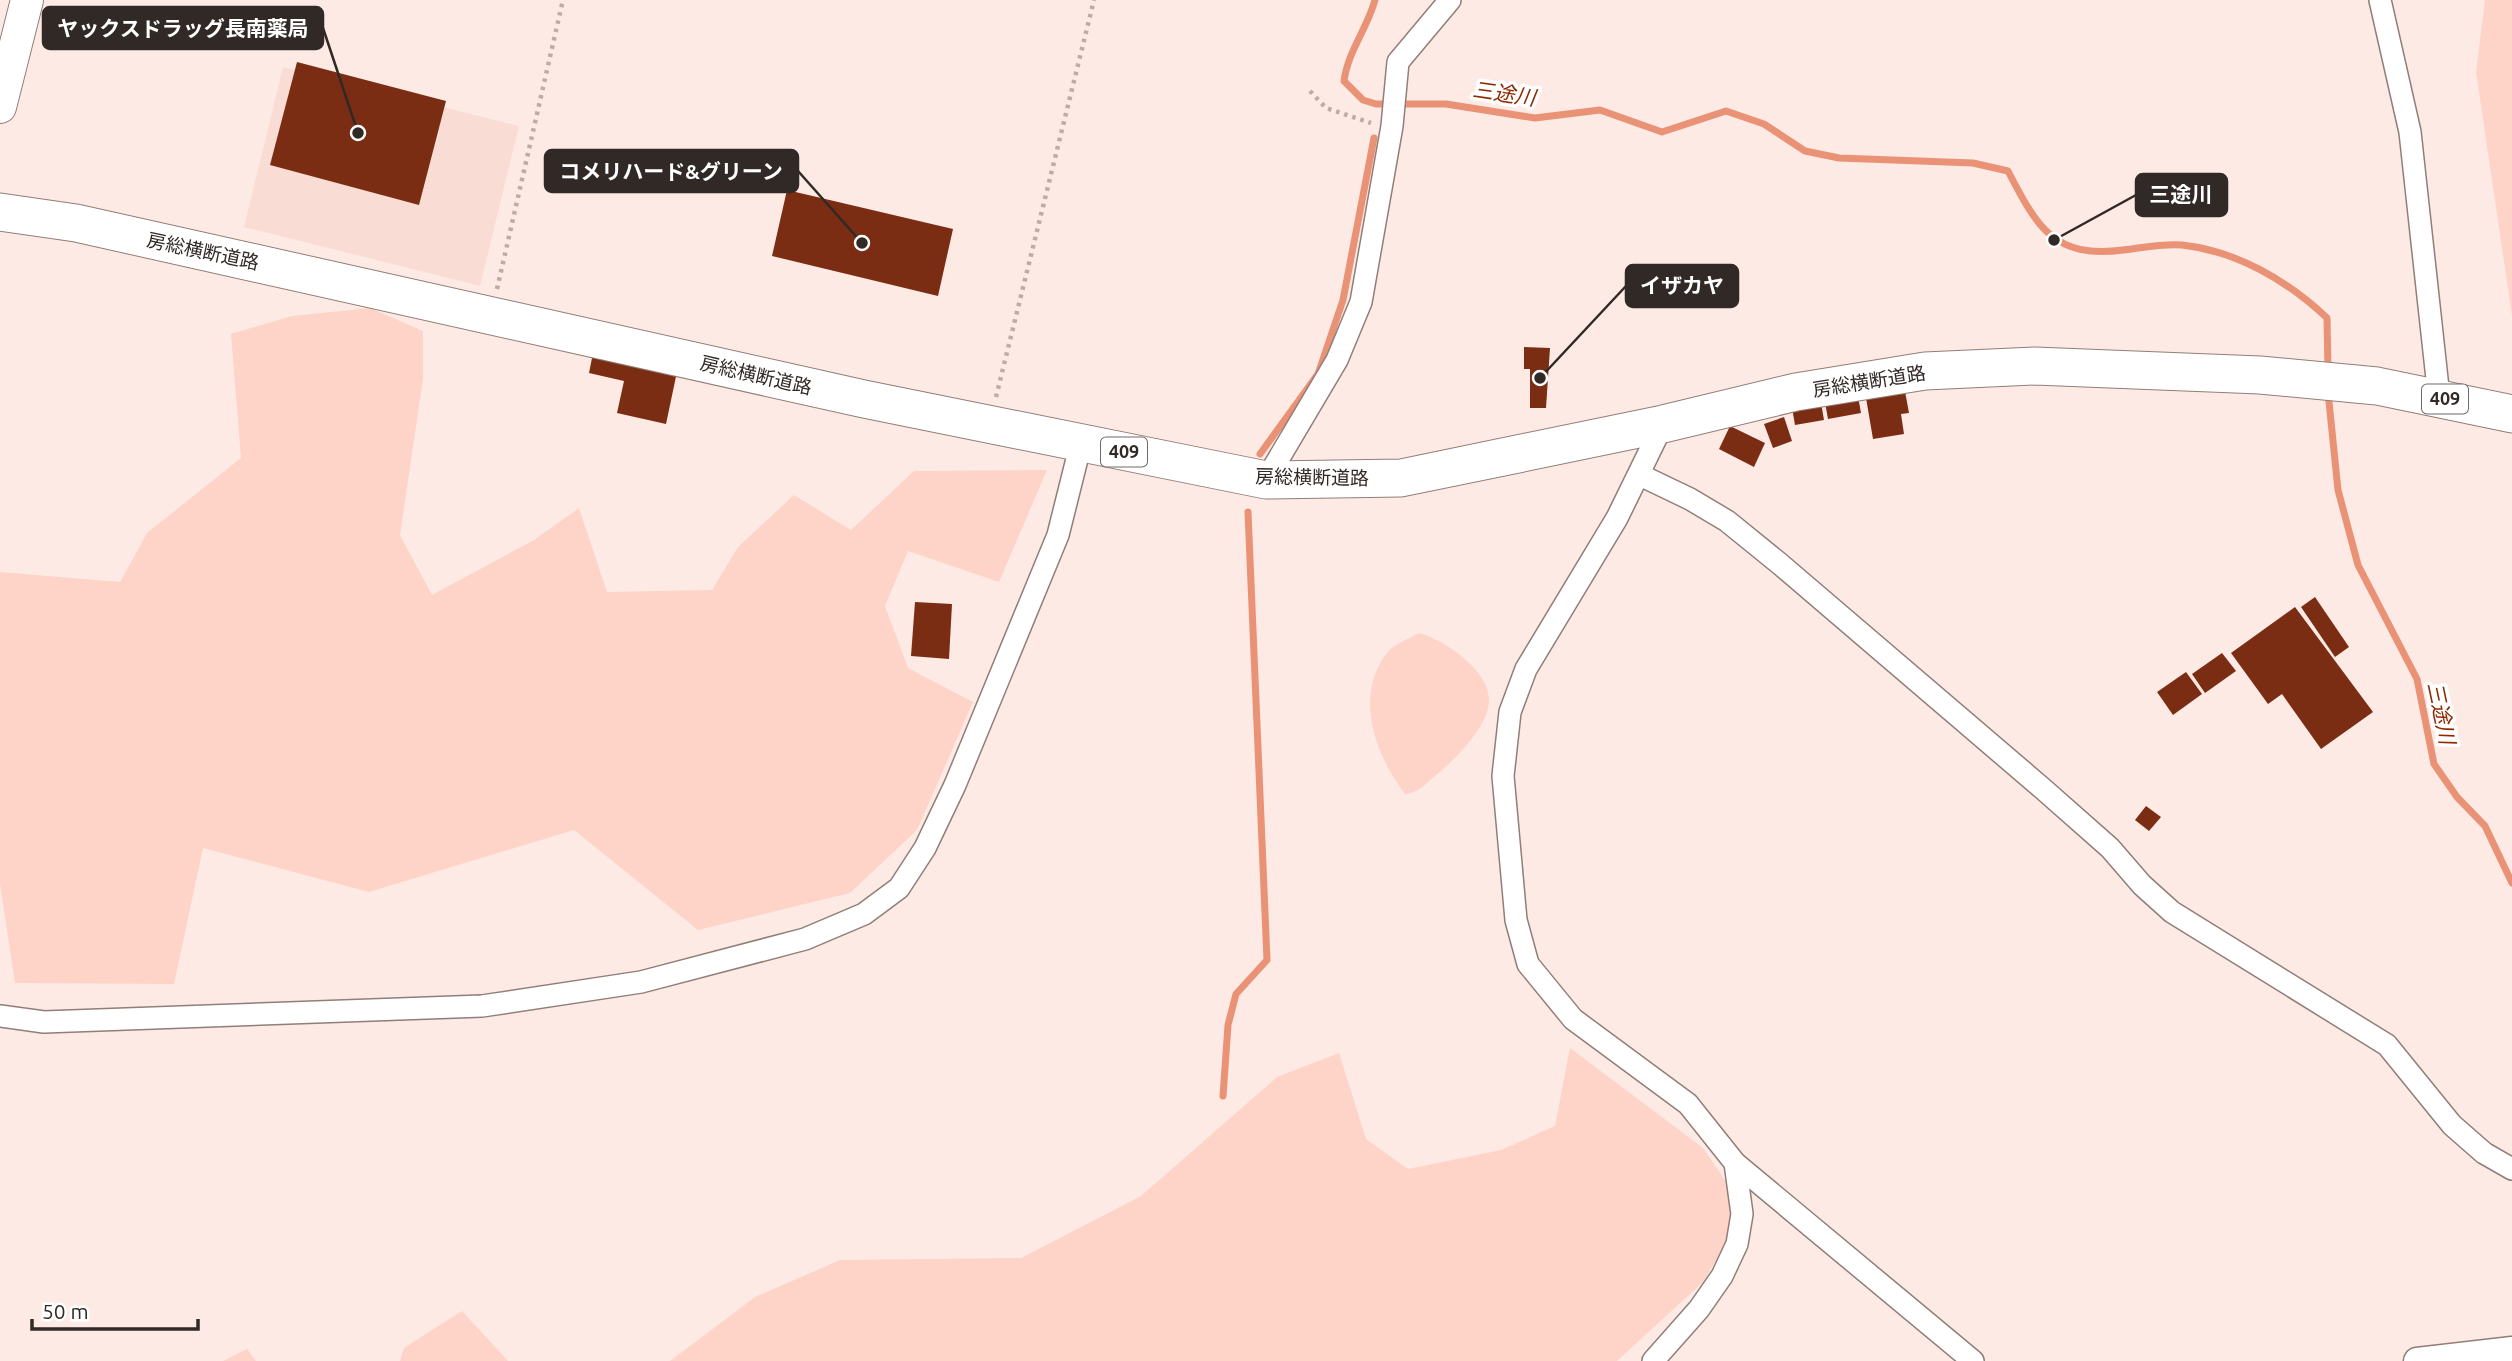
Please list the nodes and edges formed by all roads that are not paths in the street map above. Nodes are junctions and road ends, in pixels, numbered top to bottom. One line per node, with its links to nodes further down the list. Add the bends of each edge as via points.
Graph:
1 (27, 0): 4 (main road)
2 (1450, 0): 11 (street, via 1398,62 1361,302 1336,360)
3 (2379, 0): 6 (street, via 2410,132)
4 (0, 107)
5 (0, 212): 9 (highway, 房総横断道路 / 409, via 76,223)
6 (2439, 397): 7 (highway, 房総横断道路 / 409); 8 (highway, 房総横断道路 / 409, via 2260,375 2035,366 1925,371 1797,392)
7 (2512, 414)
8 (1663, 424): 10 (street); 11 (highway, 房総横断道路 / 409, via 1401,478)
9 (1081, 443): 11 (highway, 房総横断道路 / 409); 12 (street, via 1058,535 949,798 899,888 864,914 805,939 641,982 482,1006 44,1022)
10 (1640, 475): 13 (street, via 1526,669 1510,712 1503,776 1516,920 1528,964 1573,1018 1688,1104); 14 (street, via 1727,521 1780,564 2052,796 2172,912 2387,1045 2452,1125 2484,1153)
11 (1266, 480)
12 (0, 1016)
13 (1735, 1163): 16 (street, via 1742,1214 1737,1244 1699,1309); 17 (street)
14 (2512, 1169)
15 (2512, 1350): 18 (street)
16 (1653, 1361)
17 (1973, 1361)
18 (2417, 1361)

